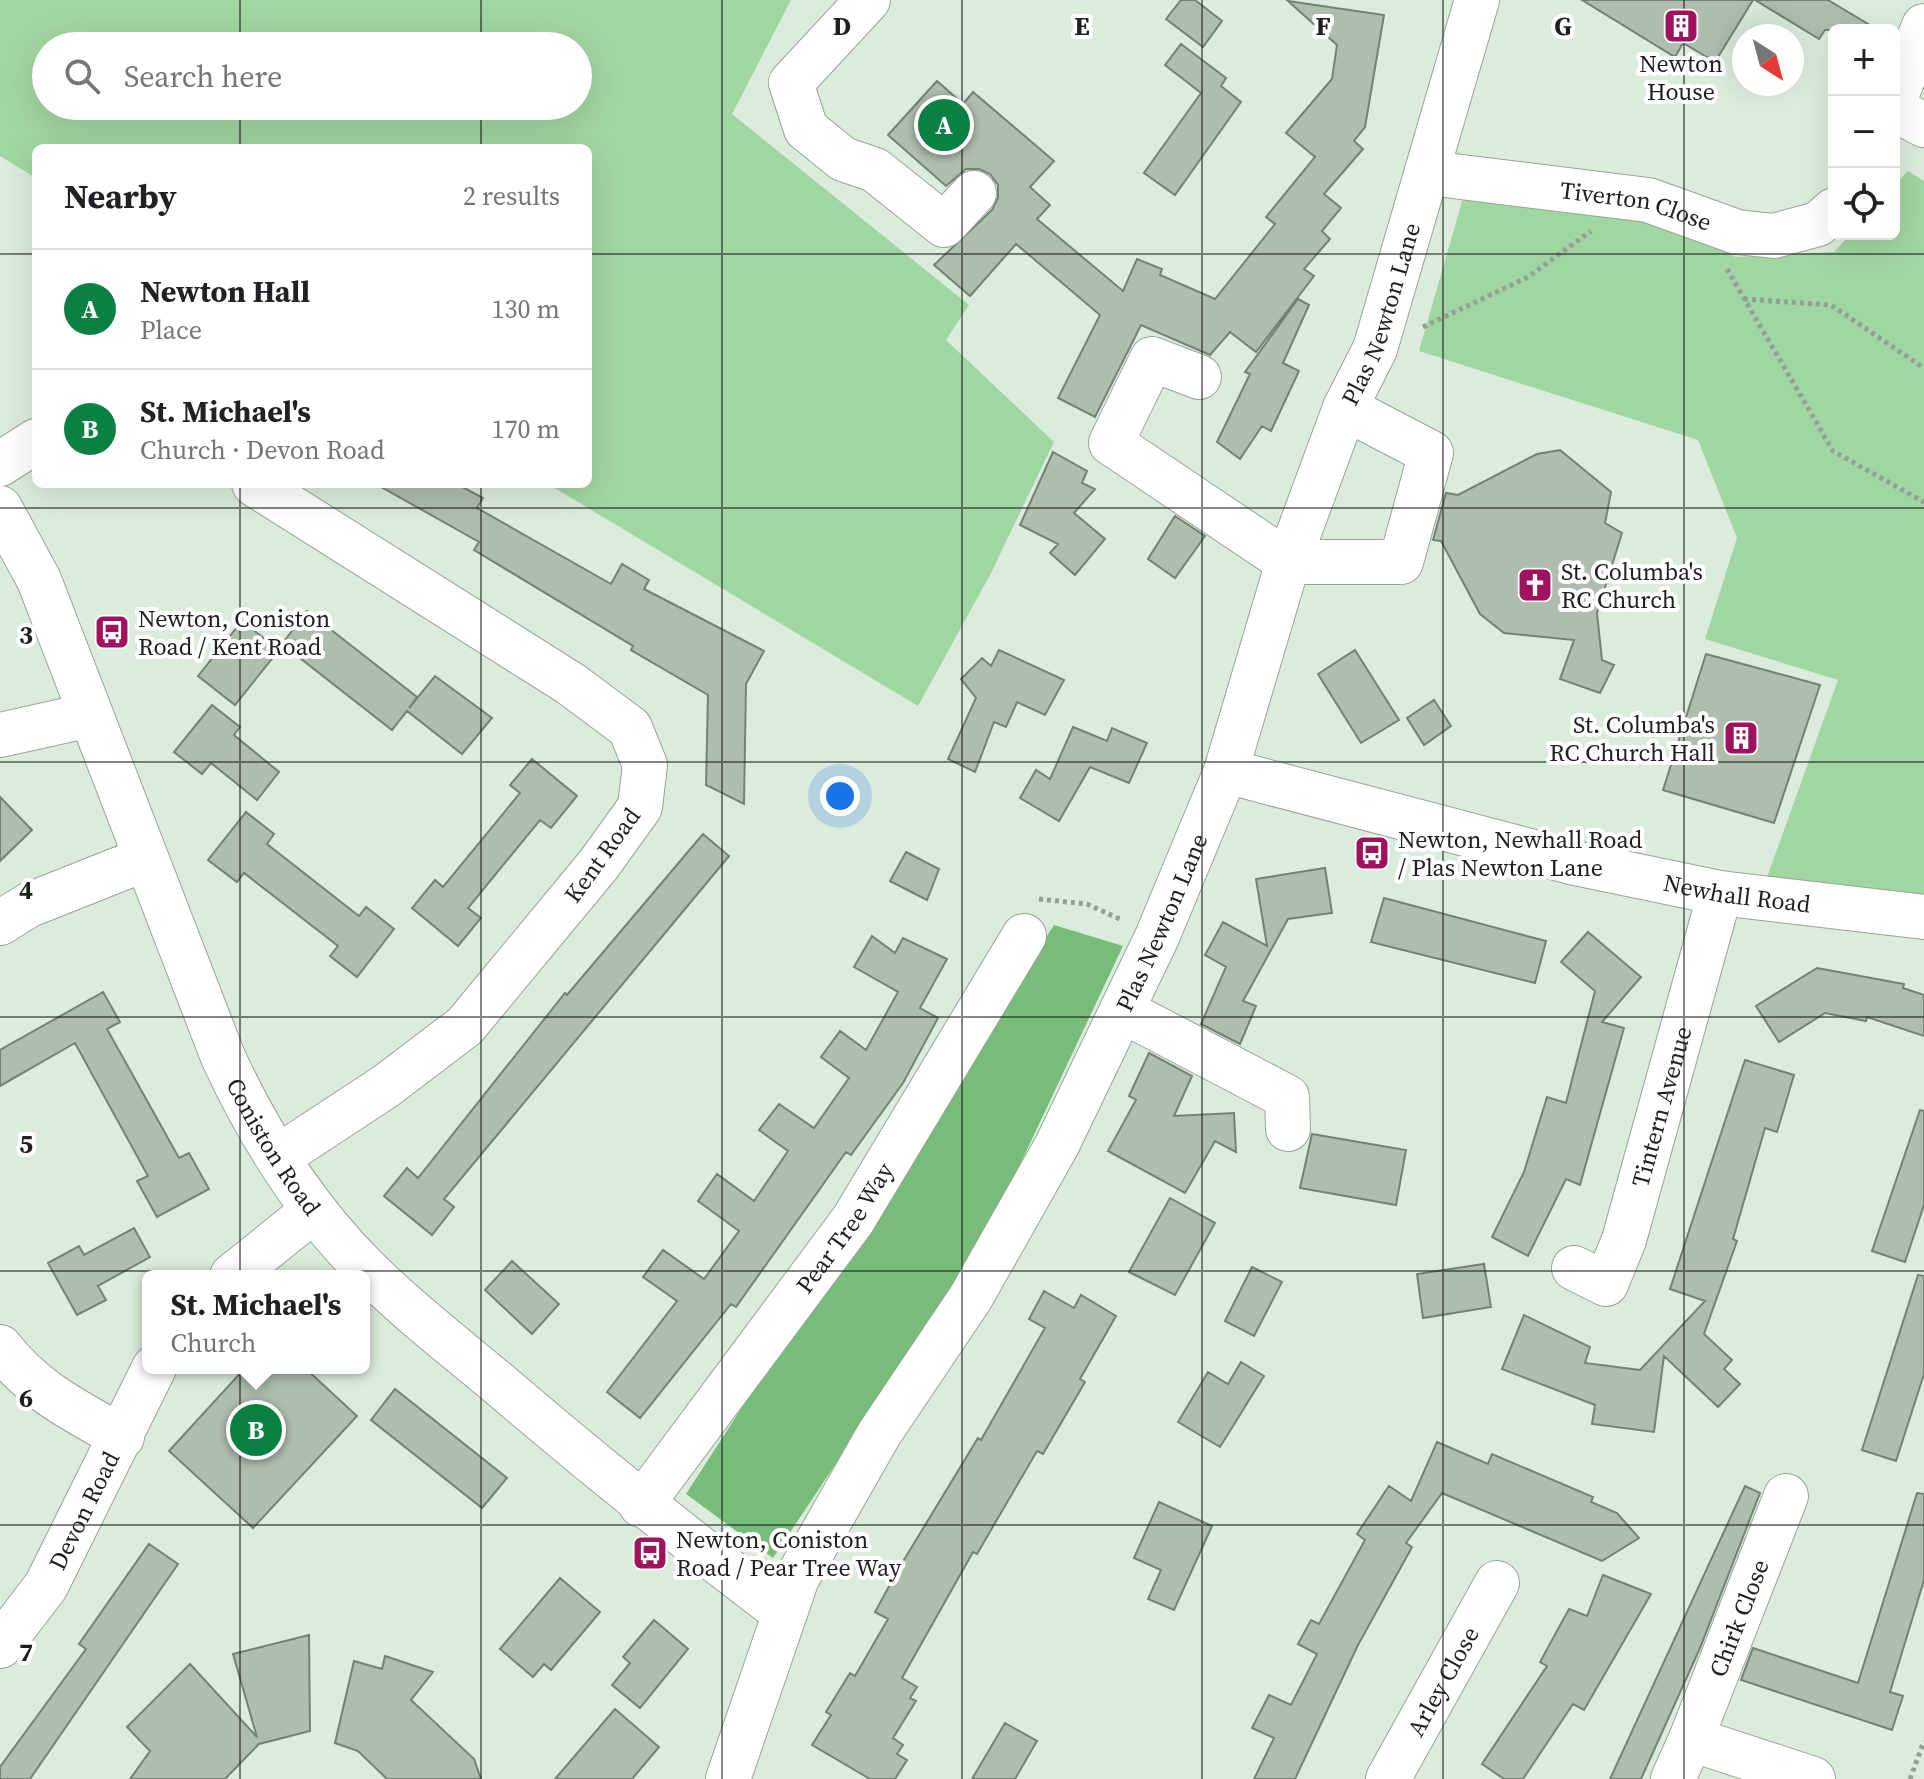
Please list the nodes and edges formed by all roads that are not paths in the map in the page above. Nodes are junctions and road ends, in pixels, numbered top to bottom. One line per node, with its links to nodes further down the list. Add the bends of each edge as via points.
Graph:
1 (868, 0): 8 (street, via 791,83 806,129 843,159 875,170 944,225)
2 (1469, 4): 7 (street, Plas Newton Lane)
3 (1924, 26): 4 (street)
4 (1896, 96)
5 (1900, 112): 6 (street)
6 (1924, 125)
7 (1429, 173): 9 (street, Tiverton Close, via 1648,200 1737,232 1774,236 1818,224); 11 (street, Plas Newton Lane, via 1375,349)
8 (974, 193)
9 (1828, 215)
10 (1199, 377): 16 (street, via 1152,359 1111,443)
11 (1345, 408): 16 (street, Plas Newton Lane); 16 (street, via 1431,453 1401,562)
12 (32, 444): 13 (street)
13 (0, 464)
14 (260, 488): 27 (street, Kent Road, via 571,684 630,728 645,765 640,807 465,1026)
15 (0, 508): 17 (street, Coniston Road, via 39,580)
16 (1288, 562): 19 (street, Plas Newton Lane)
17 (90, 715): 18 (street); 20 (street, Coniston Road)
18 (0, 735)
19 (1226, 771): 21 (street, Newhall Road, via 1575,863); 25 (street, Plas Newton Lane)
20 (145, 859): 23 (street, via 29,905); 27 (street, Coniston Road, via 223,1057)
21 (1720, 893): 22 (street, Newhall Road); 29 (street, Tintern Avenue, via 1624,1240 1606,1284)
22 (1924, 917)
23 (0, 923)
24 (1024, 936): 37 (street, Pear Tree Way, via 853,1220)
25 (1123, 1011): 26 (street, via 1287,1097); 39 (street, Plas Newton Lane, via 1043,1170 971,1297 879,1434)
26 (1288, 1129)
27 (278, 1157): 28 (street, Coniston Road)
28 (314, 1210): 30 (street); 31 (street, Coniston Road)
29 (1574, 1268)
30 (239, 1270)
31 (367, 1270)
32 (370, 1273): 37 (street, Coniston Road)
33 (0, 1347): 35 (street, via 19,1371)
34 (152, 1374): 35 (street, Devon Road)
35 (123, 1458): 40 (street, Devon Road, via 46,1586)
36 (1786, 1496): 41 (street, Chirk Close)
37 (641, 1505): 39 (street, Coniston Road)
38 (1497, 1583): 43 (street, Arley Close)
39 (783, 1612): 42 (street, Plas Newton Lane)
40 (0, 1646)
41 (1691, 1739): 44 (street, Chirk Close); 45 (street)
42 (728, 1779)
43 (1388, 1779)
44 (1673, 1779)
45 (1813, 1779)

